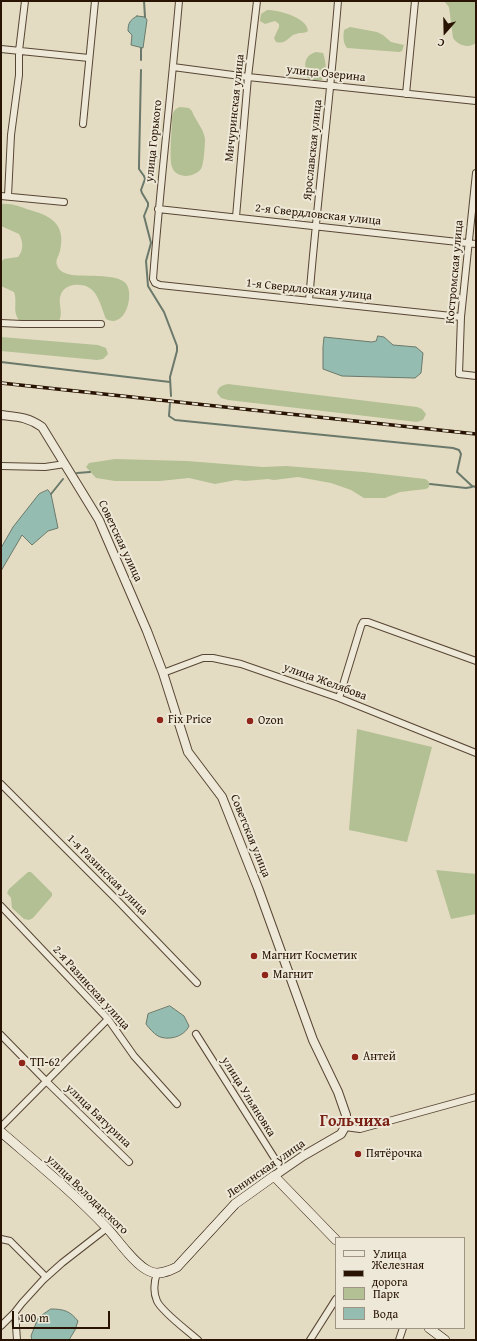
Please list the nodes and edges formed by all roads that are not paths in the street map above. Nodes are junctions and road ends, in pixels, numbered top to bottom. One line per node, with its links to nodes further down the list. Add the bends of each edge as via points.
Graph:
1 (25, 1): 8 (street)
2 (95, 1): 9 (street)
3 (179, 1): 10 (street, улица Горького)
4 (257, 1): 11 (street, Мичуринская улица)
5 (338, 1): 12 (street, Ярославская улица)
6 (415, 1): 13 (street)
7 (1, 49): 8 (street)
8 (19, 51): 9 (street); 18 (street)
9 (89, 58): 15 (street)
10 (173, 67): 11 (street, улица Озерина); 20 (street, улица Горького)
11 (248, 78): 12 (street, улица Озерина); 21 (street, Мичуринская улица)
12 (331, 86): 13 (street, улица Озерина); 22 (street, Ярославская улица)
13 (406, 94): 14 (street, улица Озерина)
14 (476, 101)
15 (83, 124)
16 (476, 173): 23 (street, Костромская улица)
17 (1, 196): 18 (street)
18 (8, 196): 19 (street)
19 (64, 202)
20 (158, 209): 21 (street, 2-я Свердловская улица); 25 (street, улица Горького, via 153,279)
21 (236, 217): 22 (street, 2-я Свердловская улица)
22 (315, 226): 23 (street, 2-я Свердловская улица); 26 (street, Ярославская улица)
23 (468, 243): 24 (street, 2-я Свердловская улица); 27 (street, Костромская улица)
24 (476, 244)
25 (155, 283): 26 (street, 1-я Свердловская улица, via 160,286)
26 (309, 301): 27 (street, 1-я Свердловская улица)
27 (461, 317): 30 (street, Костромская улица, via 459,374)
28 (1, 323): 29 (street)
29 (102, 324)
30 (476, 376)
31 (1, 414): 32 (street, Советская улица, via 33,420 42,427)
32 (65, 464): 33 (street, via 44,467); 35 (street, Советская улица, via 99,520 145,624)
33 (1, 466)
34 (476, 661): 36 (street, via 363,622)
35 (163, 672): 36 (street, улица Желябова, via 203,658 213,658 241,664); 48 (street, Советская улица, via 188,752 222,797 313,1040 338,1092 346,1115)
36 (338, 698): 37 (street, улица Желябова)
37 (476, 753)
38 (1, 784): 40 (street, 1-я Разинская улица)
39 (1, 906): 41 (street, 2-я Разинская улица)
40 (197, 983)
41 (108, 1020): 44 (street); 46 (street, 2-я Разинская улица, via 134,1056)
42 (196, 1034): 51 (street, улица Ульяновка)
43 (1, 1035): 44 (street, улица Батурина)
44 (46, 1081): 47 (street); 50 (street, улица Батурина)
45 (476, 1097): 48 (street, via 360,1129)
46 (176, 1104)
47 (1, 1127)
48 (345, 1127): 51 (street, Ленинская улица, via 341,1134)
49 (1, 1132): 53 (main road, улица Володарского)
50 (129, 1162)
51 (282, 1170): 52 (street, Ленинская улица)
52 (274, 1176): 55 (main road); 56 (main road, Ленинская улица, via 235,1204 177,1266 167,1272)
53 (107, 1228): 56 (main road, улица Володарского, via 144,1268); 57 (street)
54 (1, 1239): 57 (street, via 10,1241)
55 (335, 1239)
56 (157, 1273): 64 (street, via 154,1282 157,1301)
57 (46, 1277): 59 (street)
58 (335, 1301): 65 (street)
59 (15, 1312): 60 (street); 63 (street)
60 (1, 1326)
61 (403, 1329): 66 (street)
62 (430, 1329): 67 (main road)
63 (17, 1340)
64 (198, 1340)
65 (310, 1340)
66 (399, 1340)
67 (445, 1340)

